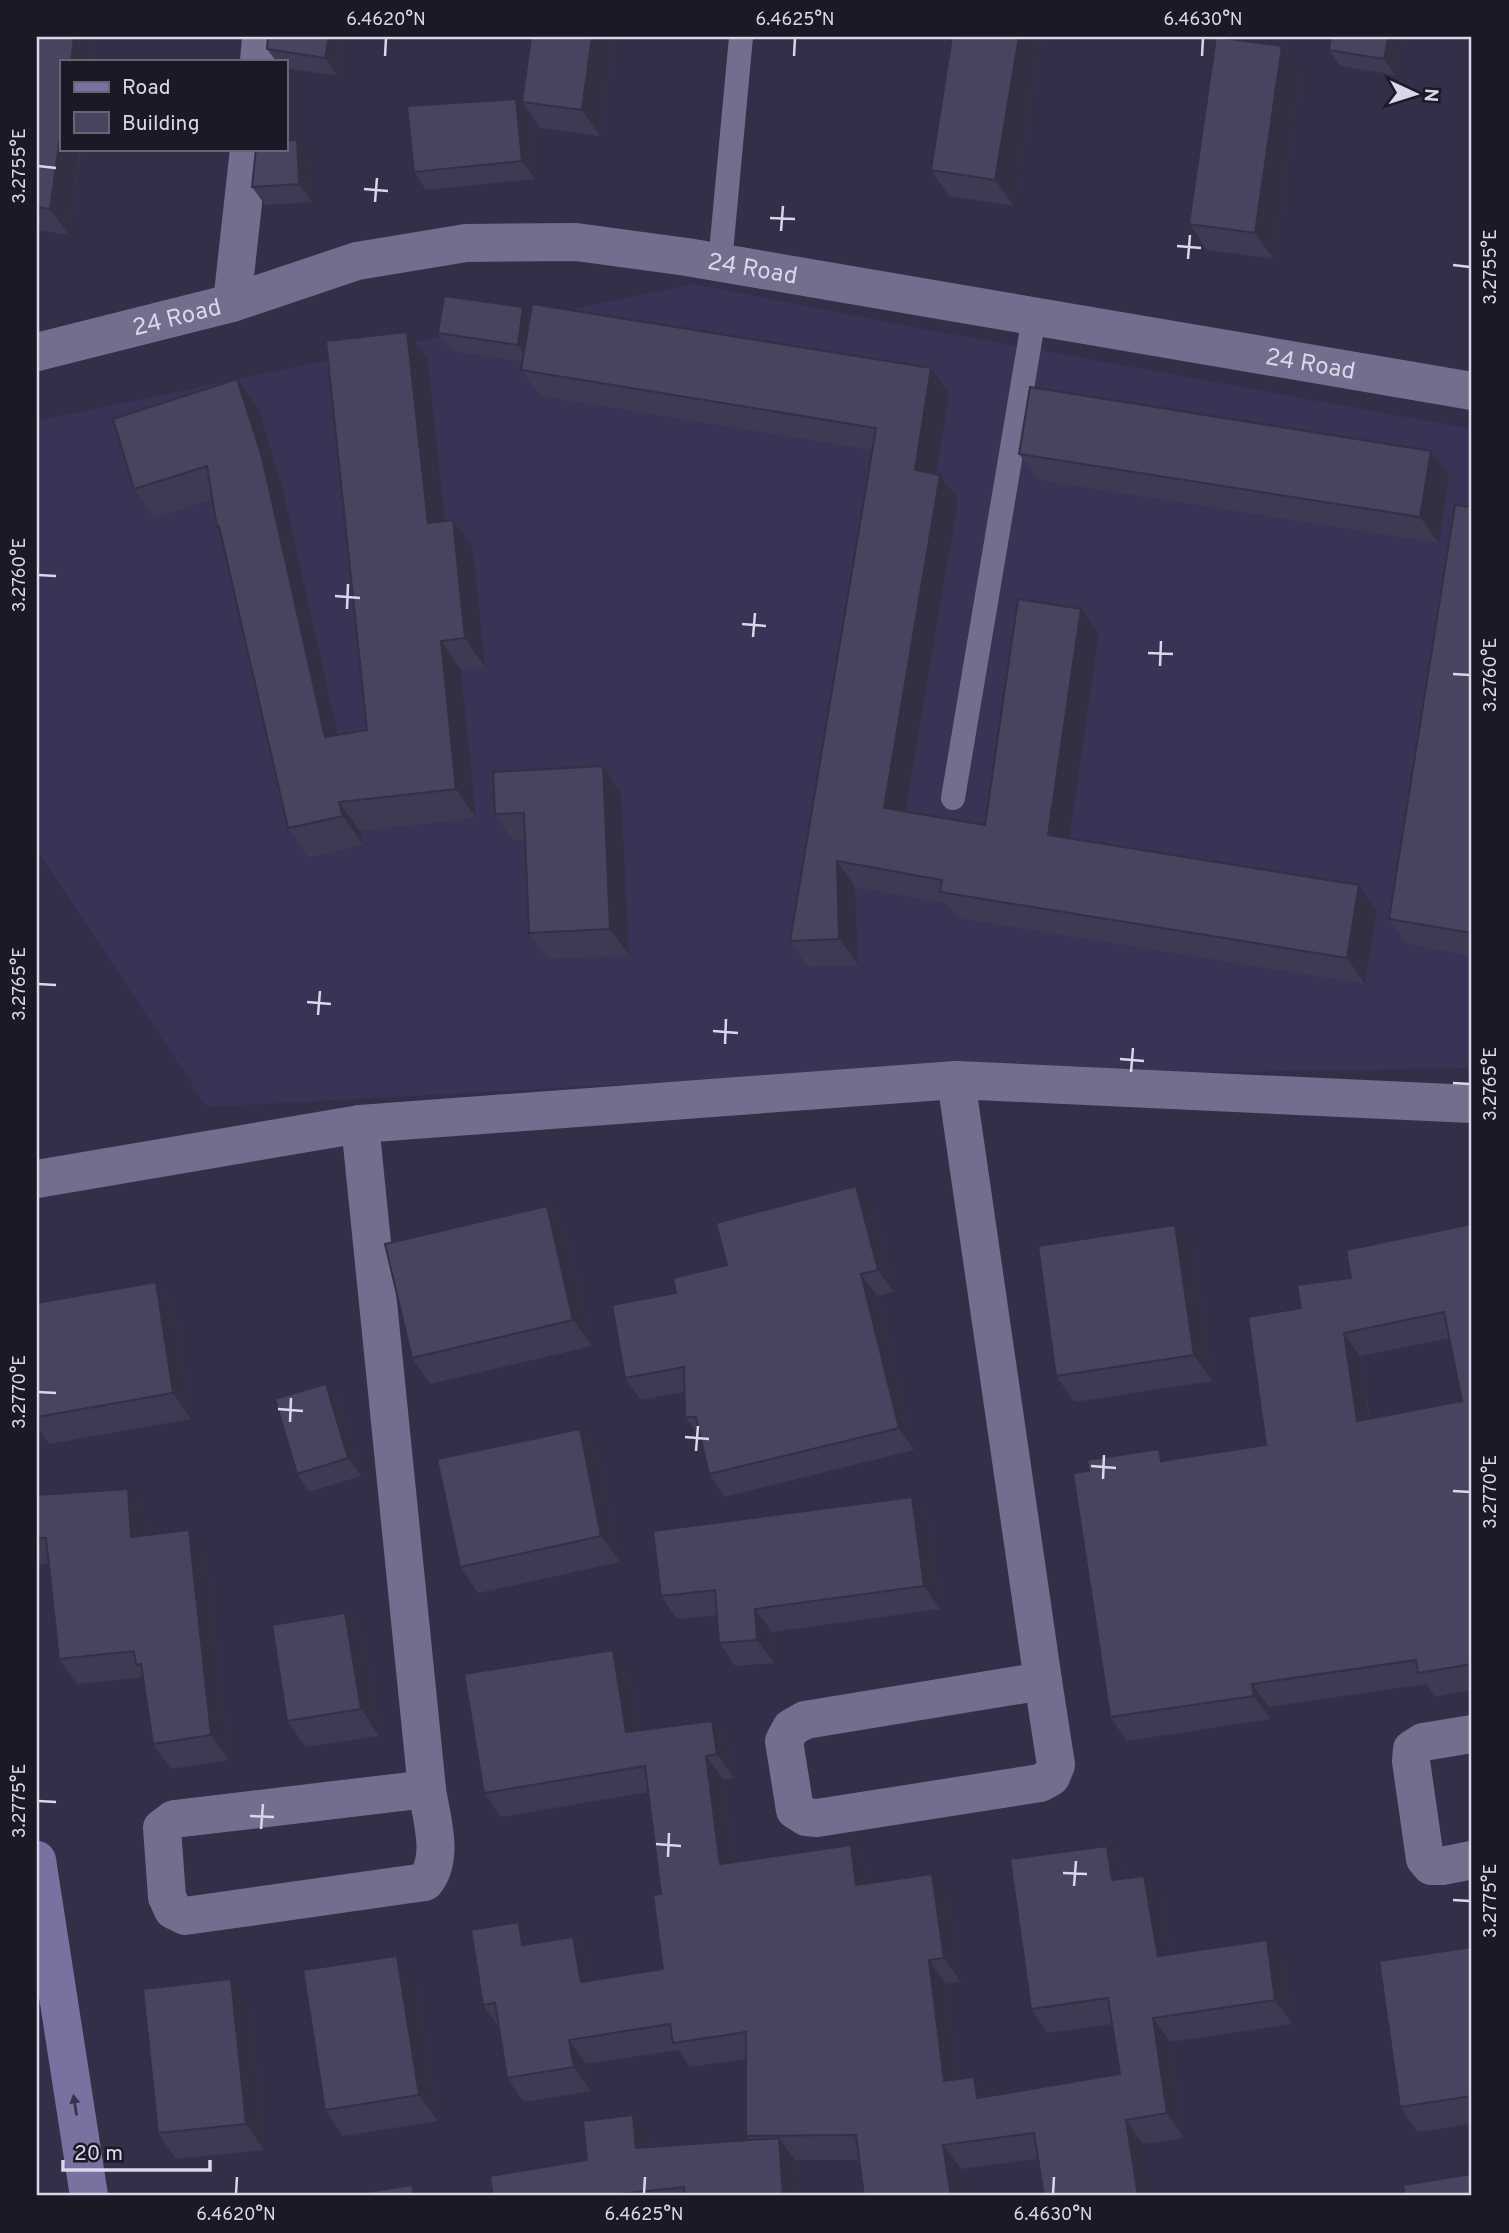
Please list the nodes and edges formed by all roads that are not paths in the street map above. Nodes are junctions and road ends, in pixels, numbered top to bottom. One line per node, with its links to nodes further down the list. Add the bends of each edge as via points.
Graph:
1 (261, 37): 3 (street)
2 (741, 37): 5 (lane)
3 (259, 60)
4 (249, 150): 6 (street)
5 (720, 263): 6 (street, 24 Road, via 576,242 466,243 357,261); 7 (street, 24 Road)
6 (232, 303): 8 (street, 24 Road)
7 (1034, 317): 9 (street, 24 Road); 10 (lane)
8 (37, 352)
9 (1472, 391)
10 (953, 798)
11 (956, 1080): 12 (street); 13 (street); 15 (street)
12 (1472, 1104)
13 (360, 1124): 14 (street); 17 (street)
14 (37, 1179)
15 (1043, 1681): 15 (street, via 805,1720 791,1728 784,1741 795,1811 817,1818 1040,1783 1051,1777 1056,1765)
16 (1472, 1734): 19 (street, via 1423,1742 1412,1749 1410,1761 1425,1859 1431,1866)
17 (427, 1789): 17 (street, via 174,1819 162,1828 167,1897 173,1910 185,1916 425,1882 436,1859)
18 (37, 1860): 20 (street, one-way to 18)
19 (1472, 1860)
20 (89, 2196)

